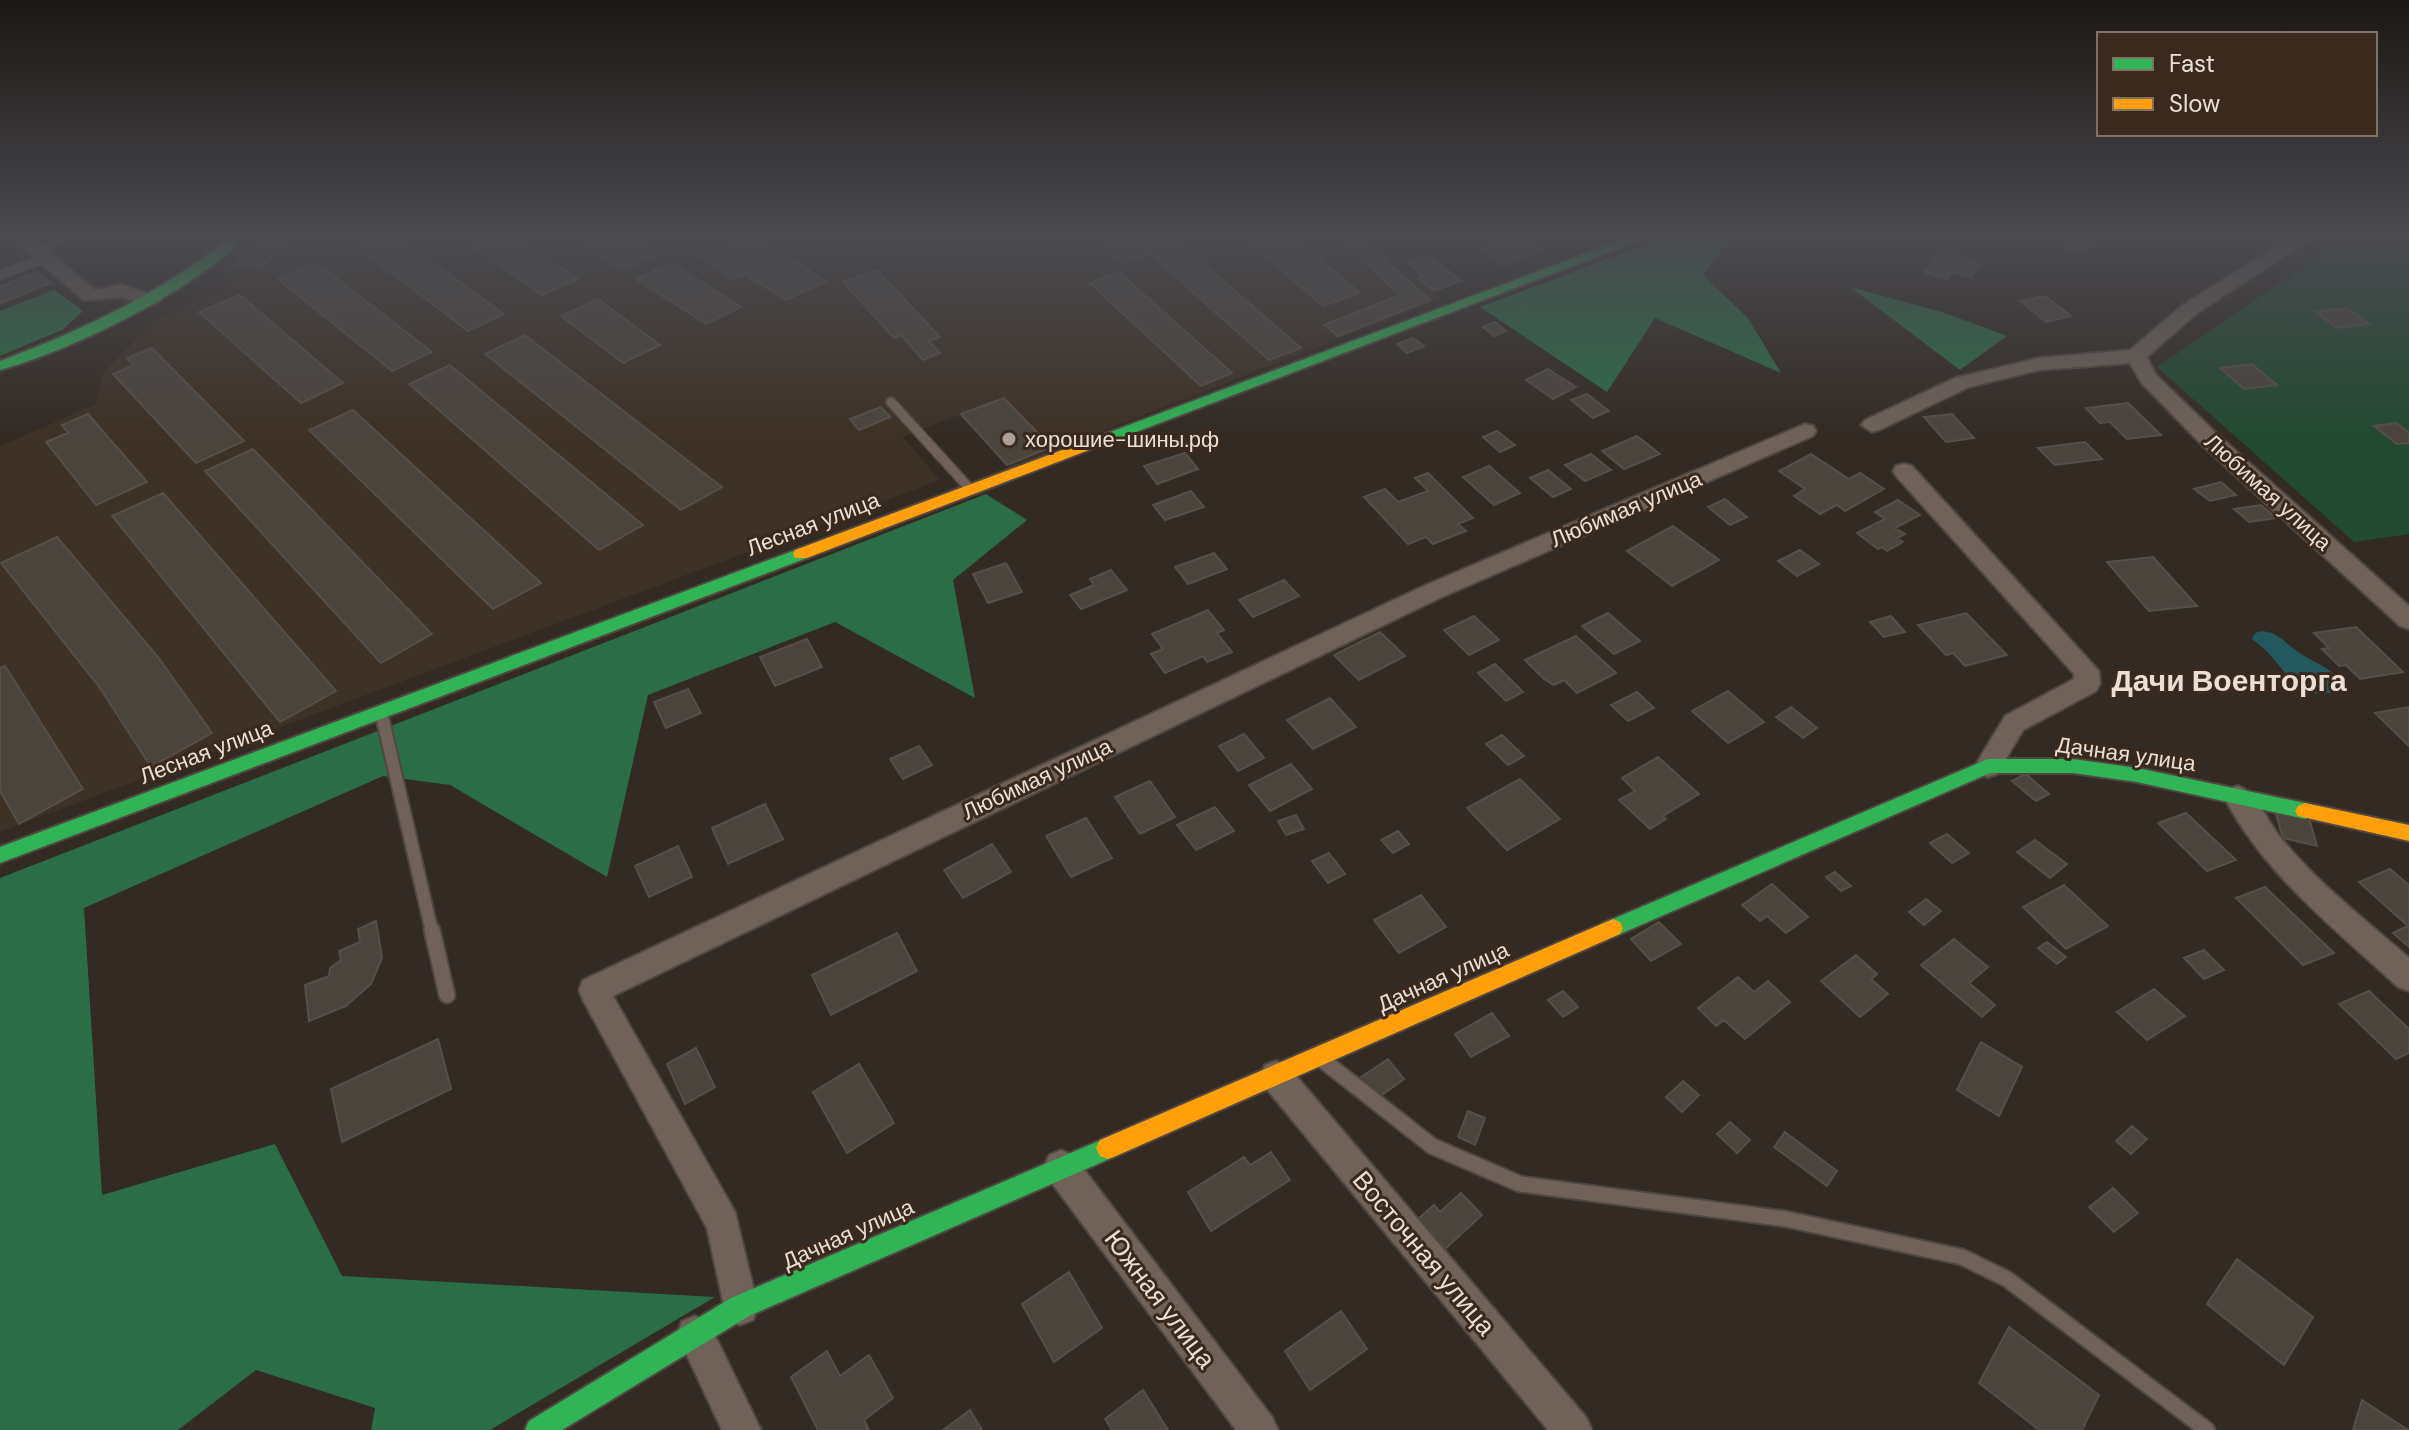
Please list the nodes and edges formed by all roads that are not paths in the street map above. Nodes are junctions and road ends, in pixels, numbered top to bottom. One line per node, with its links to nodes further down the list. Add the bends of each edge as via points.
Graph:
1 (90, 304): 5 (street)
2 (144, 304): 5 (street)
3 (1466, 304): 12 (street, Лесная улица)
4 (2198, 304): 6 (street)
5 (103, 325): 7 (street)
6 (2136, 356): 9 (street, via 2039,364 1962,382); 13 (street, Любимая улица, via 2148,378 2209,439)
7 (0, 366)
8 (891, 402): 12 (lane)
9 (1872, 425)
10 (1805, 431): 24 (street, Любимая улица, via 1434,591 594,990 723,1224)
11 (1904, 471): 15 (street, via 2086,671 2087,684 2014,723)
12 (971, 490): 14 (street, Лесная улица)
13 (2409, 620)
14 (381, 712): 18 (street, Лесная улица); 20 (lane)
15 (1988, 766): 16 (street, Дачная улица, via 2073,766); 21 (street, Дачная улица)
16 (2238, 797): 17 (street, Дачная улица); 19 (street, via 2271,847)
17 (2409, 833)
18 (0, 855)
19 (2409, 977)
20 (447, 995)
21 (1319, 1057): 22 (street, Дачная улица); 30 (lane, via 1432,1146 1520,1184 1786,1219 1962,1257 2007,1279)
22 (1276, 1076): 23 (street, Дачная улица); 29 (street, Восточная улица)
23 (1061, 1167): 24 (street, Дачная улица); 28 (street, Южная улица)
24 (740, 1307): 25 (street, Дачная улица)
25 (695, 1334): 26 (street, Дачная улица); 27 (street)
26 (538, 1430)
27 (742, 1430)
28 (1259, 1430)
29 (1573, 1430)
30 (2207, 1430)

